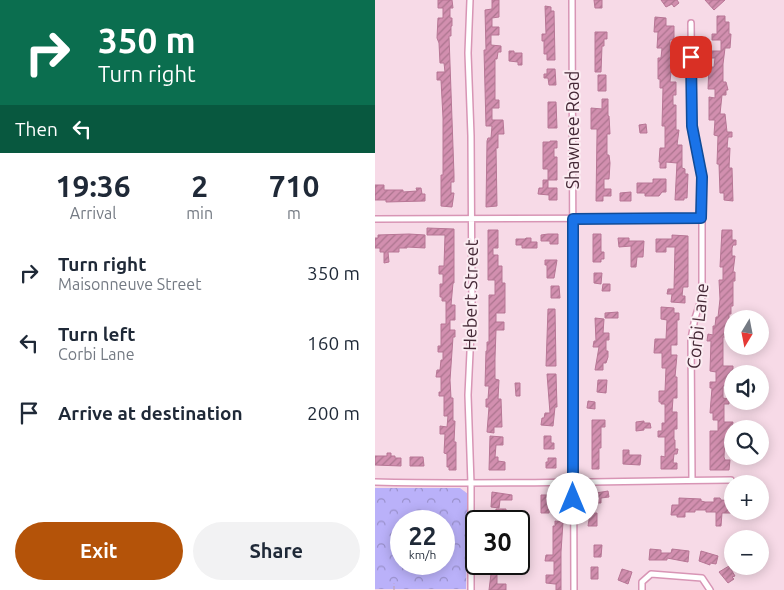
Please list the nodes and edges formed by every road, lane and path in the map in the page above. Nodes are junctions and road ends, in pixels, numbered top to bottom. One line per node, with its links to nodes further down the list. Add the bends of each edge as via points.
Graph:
1 (470, 0): 4 (street, Hebert Street)
2 (572, 0): 7 (street, Shawnee Road)
3 (691, 23): 5 (street, Corbi Lane, via 692,126 702,177)
4 (471, 218): 6 (street); 7 (street); 12 (street, Hebert Street, via 472,309 468,395)
5 (701, 218): 7 (street); 8 (street, Corbi Lane, via 702,297 691,339)
6 (375, 219)
7 (573, 219): 10 (street, Shawnee Road)
8 (691, 480): 9 (street); 10 (street)
9 (724, 480)
10 (573, 481): 12 (street); 16 (street, Shawnee Road)
11 (375, 482): 12 (street)
12 (471, 484): 15 (street, Hebert Street)
13 (395, 584): 14 (path)
14 (394, 590)
15 (471, 590)
16 (574, 590)
17 (642, 590): 18 (street, via 642,582 651,574 701,578)
18 (710, 590)

